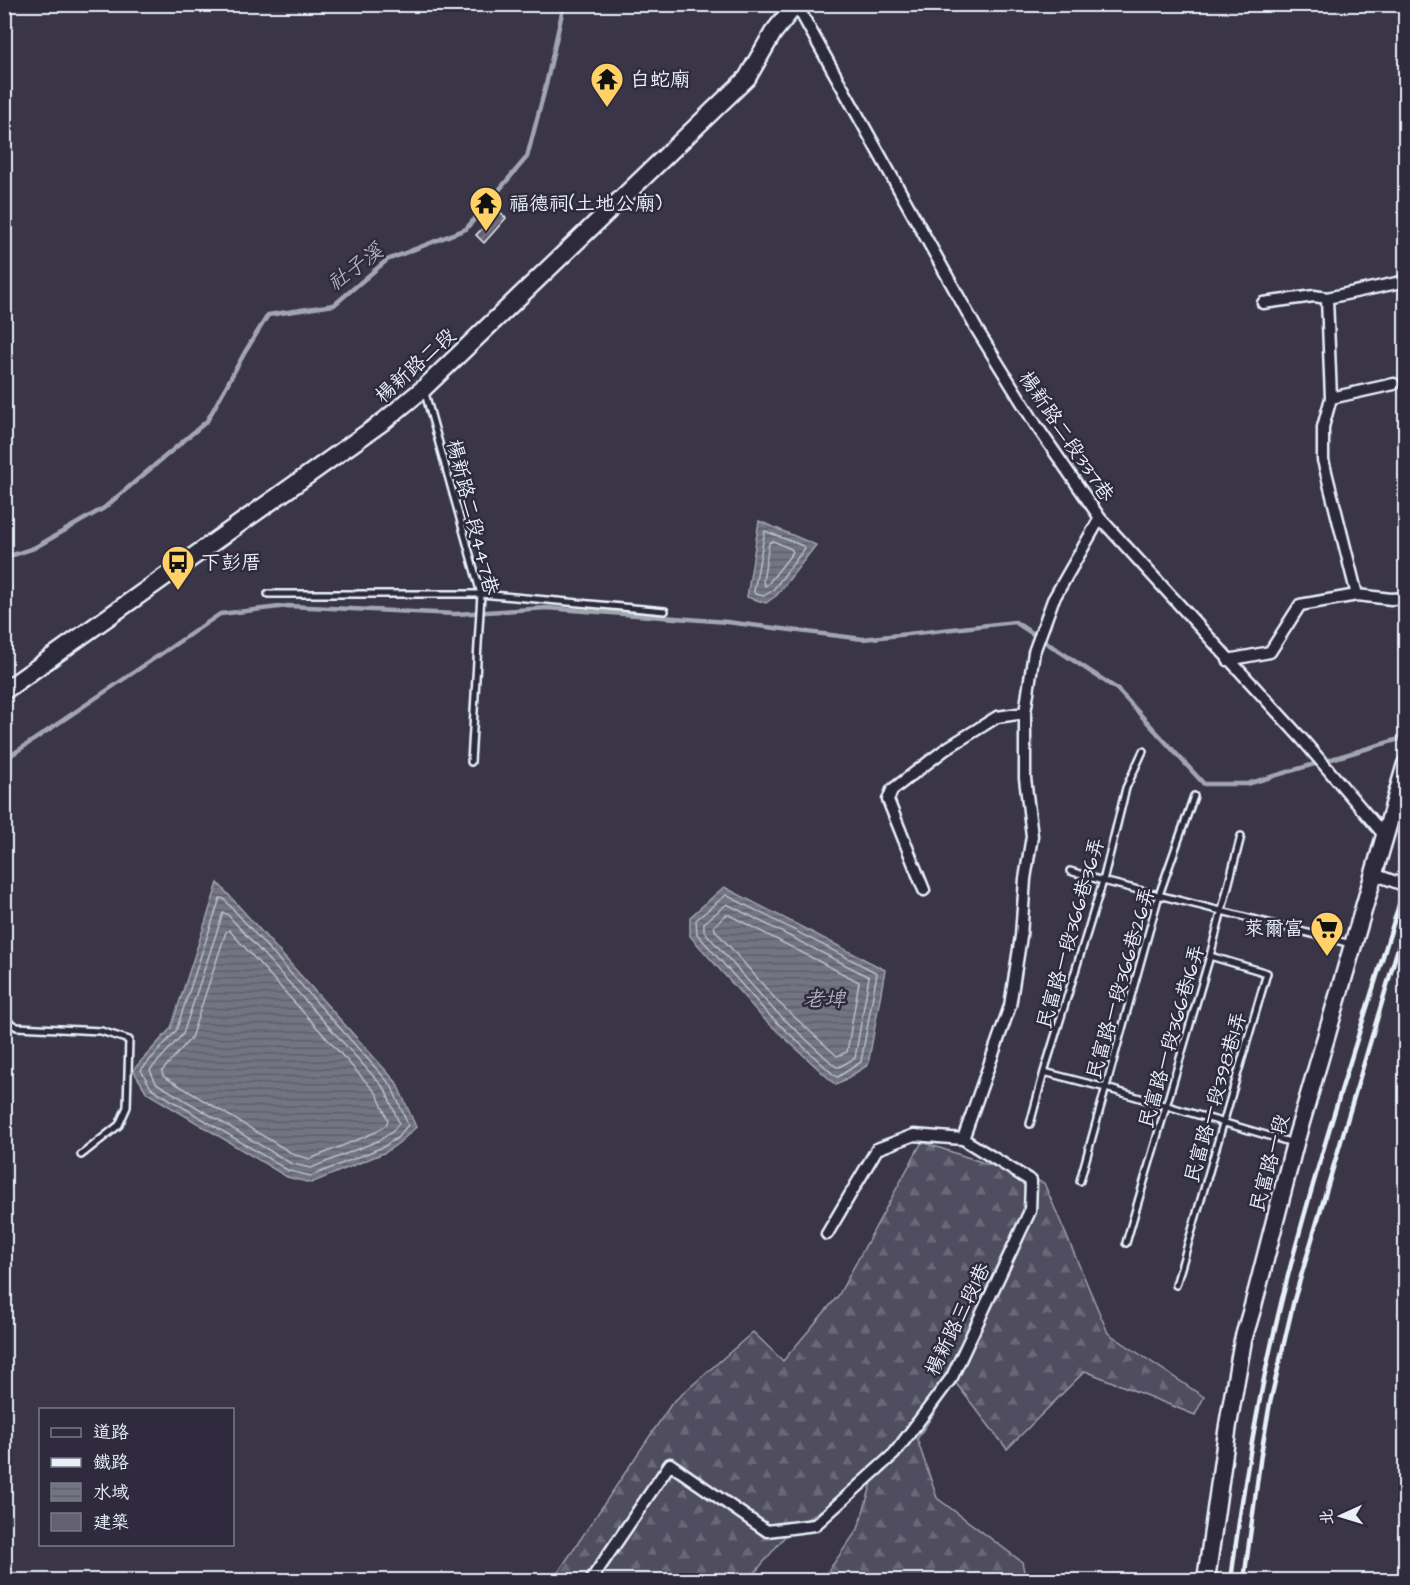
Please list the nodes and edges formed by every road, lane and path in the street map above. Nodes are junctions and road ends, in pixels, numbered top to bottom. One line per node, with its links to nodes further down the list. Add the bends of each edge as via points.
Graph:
1 (796, 4): 6 (main road, 楊新路二段, via 773,33 747,78); 8 (street, 楊新路二段337巷, via 976,328)
2 (1406, 281): 3 (street)
3 (1327, 298): 4 (street, via 1314,296); 7 (street)
4 (1263, 303)
5 (1394, 384): 7 (street)
6 (424, 388): 10 (lane, 楊新路二段447巷); 15 (main road, 楊新路二段, via 384,421)
7 (1331, 398): 11 (street, via 1323,427 1323,460)
8 (1100, 518): 14 (street, 楊新路二段337巷); 16 (street, via 1053,600 1035,652)
9 (268, 594): 10 (lane)
10 (481, 594): 13 (lane); 18 (lane, 楊新路二段447巷)
11 (1357, 595): 12 (street); 14 (street, via 1300,605 1270,652)
12 (1406, 598)
13 (665, 611)
14 (1227, 660): 21 (street, 楊新路二段337巷)
15 (4, 691)
16 (1025, 713): 27 (street, via 997,717 947,748 892,790 888,800); 38 (street, via 1025,778 1032,836 1021,936 1010,1006)
17 (1143, 751): 25 (lane, 民富路一段366巷36弄, via 1126,788)
18 (471, 762)
19 (1406, 764): 21 (main road, 民富路一段)
20 (1194, 796): 28 (lane, 民富路一段366巷26弄)
21 (1383, 835): 24 (main road, 民富路一段)
22 (1241, 836): 29 (lane, 民富路一段366巷16弄)
23 (1070, 871): 25 (lane)
24 (1374, 874): 26 (street); 30 (main road, 民富路一段)
25 (1103, 881): 28 (lane); 33 (lane, 民富路一段366巷36弄)
26 (1406, 885)
27 (924, 890)
28 (1159, 895): 29 (lane); 34 (lane, 民富路一段366巷26弄)
29 (1222, 911): 30 (lane); 31 (lane, 民富路一段366巷16弄)
30 (1353, 945): 39 (main road, 民富路一段)
31 (1210, 956): 35 (lane, 民富路一段366巷16弄); 36 (lane, 民富路一段398巷1弄, via 1267,973)
32 (4, 1020): 40 (lane, via 16,1027 100,1031 129,1040 127,1107 119,1125)
33 (1044, 1072): 34 (lane); 37 (lane, 民富路一段366巷36弄)
34 (1106, 1088): 35 (lane); 41 (lane, 民富路一段366巷26弄)
35 (1167, 1106): 36 (lane); 43 (lane, 民富路一段366巷16弄)
36 (1224, 1122): 39 (lane); 44 (lane, 民富路一段398巷1弄)
37 (1030, 1124)
38 (963, 1138): 42 (street, via 914,1135 877,1149); 45 (street, 楊新路三段1巷, via 1031,1181 1030,1211 952,1377 894,1454 815,1525 767,1530 670,1464)
39 (1295, 1143): 46 (main road, 民富路一段, via 1237,1366)
40 (81, 1155)
41 (1080, 1181)
42 (827, 1234)
43 (1126, 1243)
44 (1176, 1285)
45 (591, 1581)
46 (1206, 1581)

